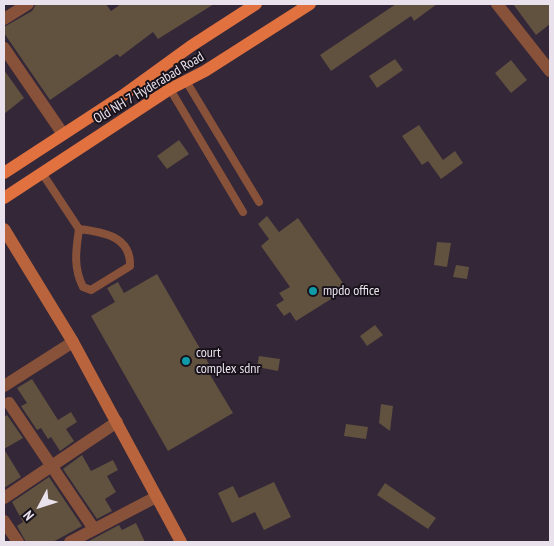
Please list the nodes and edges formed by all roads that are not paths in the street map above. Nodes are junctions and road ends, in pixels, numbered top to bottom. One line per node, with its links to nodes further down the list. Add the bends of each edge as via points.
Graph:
1 (28, 4): 5 (street)
2 (256, 4): 10 (main road, Old NH 7 Hyderabad Road)
3 (309, 4): 8 (main road, Old NH 7 Hyderabad Road)
4 (497, 4): 7 (street)
5 (4, 19)
6 (4, 48): 10 (street)
7 (550, 71)
8 (186, 81): 9 (main road, Old NH 7 Hyderabad Road); 14 (lane)
9 (170, 90): 12 (main road, Old NH 7 Hyderabad Road); 15 (lane)
10 (63, 134): 11 (main road, Old NH 7 Hyderabad Road)
11 (4, 173)
12 (42, 173): 13 (main road, Old NH 7 Hyderabad Road); 17 (lane)
13 (4, 198)
14 (259, 202)
15 (243, 212)
16 (4, 229): 18 (main road)
17 (80, 229): 17 (lane, via 104,232 121,242 130,255 130,266 91,290 83,287 77,275 75,252)
18 (73, 342): 19 (street); 21 (main road)
19 (4, 386)
20 (5, 401): 22 (street)
21 (117, 422): 22 (street); 23 (main road)
22 (50, 467): 24 (street); 26 (street)
23 (156, 497): 26 (street); 29 (main road)
24 (4, 498)
25 (4, 521): 28 (street)
26 (94, 529): 27 (street)
27 (76, 541)
28 (18, 542)
29 (181, 542)

